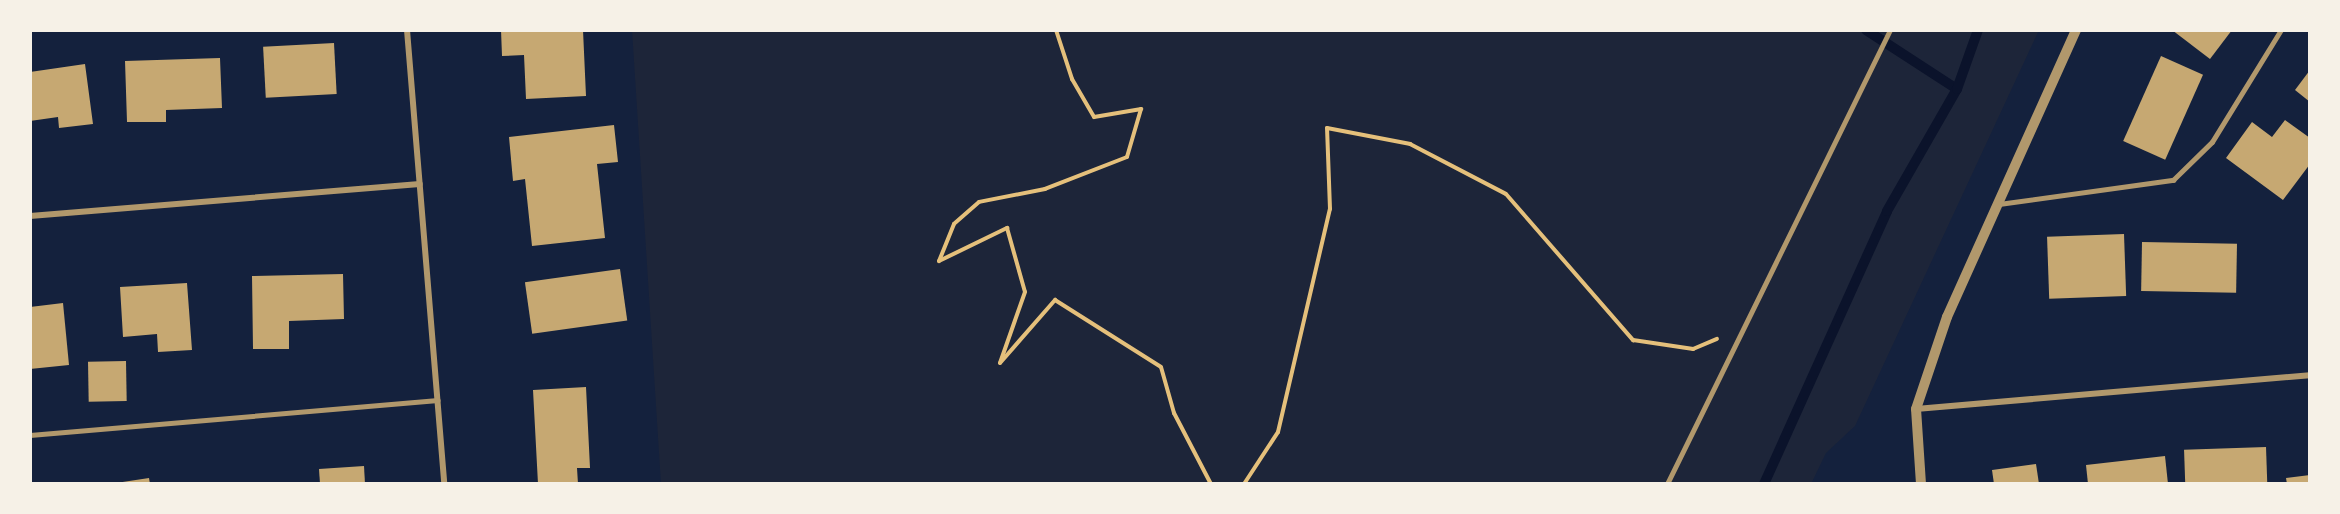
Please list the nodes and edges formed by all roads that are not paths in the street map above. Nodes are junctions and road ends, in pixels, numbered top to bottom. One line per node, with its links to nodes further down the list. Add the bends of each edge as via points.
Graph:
1 (408, 30): 5 (street)
2 (1890, 30): 13 (lane)
3 (2076, 30): 6 (street)
4 (2281, 30): 6 (lane, via 2212,142 2173,180)
5 (420, 184): 7 (street); 9 (street)
6 (1997, 204): 10 (street, via 1947,317)
7 (30, 216)
8 (2310, 375): 10 (street)
9 (437, 400): 11 (lane); 12 (street)
10 (1916, 409): 14 (street)
11 (30, 435)
12 (444, 484)
13 (1667, 484)
14 (1921, 484)

